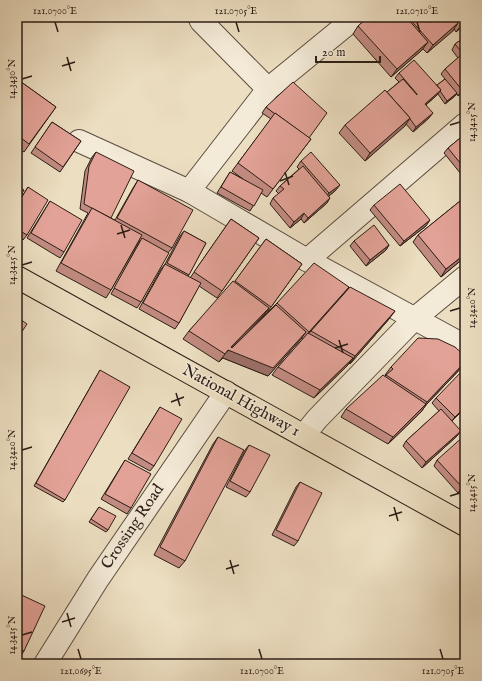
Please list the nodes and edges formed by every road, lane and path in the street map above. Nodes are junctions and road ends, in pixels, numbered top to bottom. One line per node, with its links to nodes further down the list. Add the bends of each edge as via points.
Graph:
1 (199, 17): 3 (street)
2 (356, 17): 3 (street)
3 (268, 89): 6 (street)
4 (465, 124): 7 (street)
5 (79, 141): 6 (street)
6 (189, 191): 7 (street)
7 (307, 260): 10 (street)
8 (17, 277): 12 (highway, National Highway 1)
9 (465, 277): 10 (street)
10 (414, 318): 11 (street); 13 (street)
11 (465, 346)
12 (226, 392): 13 (highway, National Highway 1); 15 (street, Crossing Road, via 98,579)
13 (304, 435): 14 (highway, National Highway 1)
14 (465, 525)
15 (45, 664)

